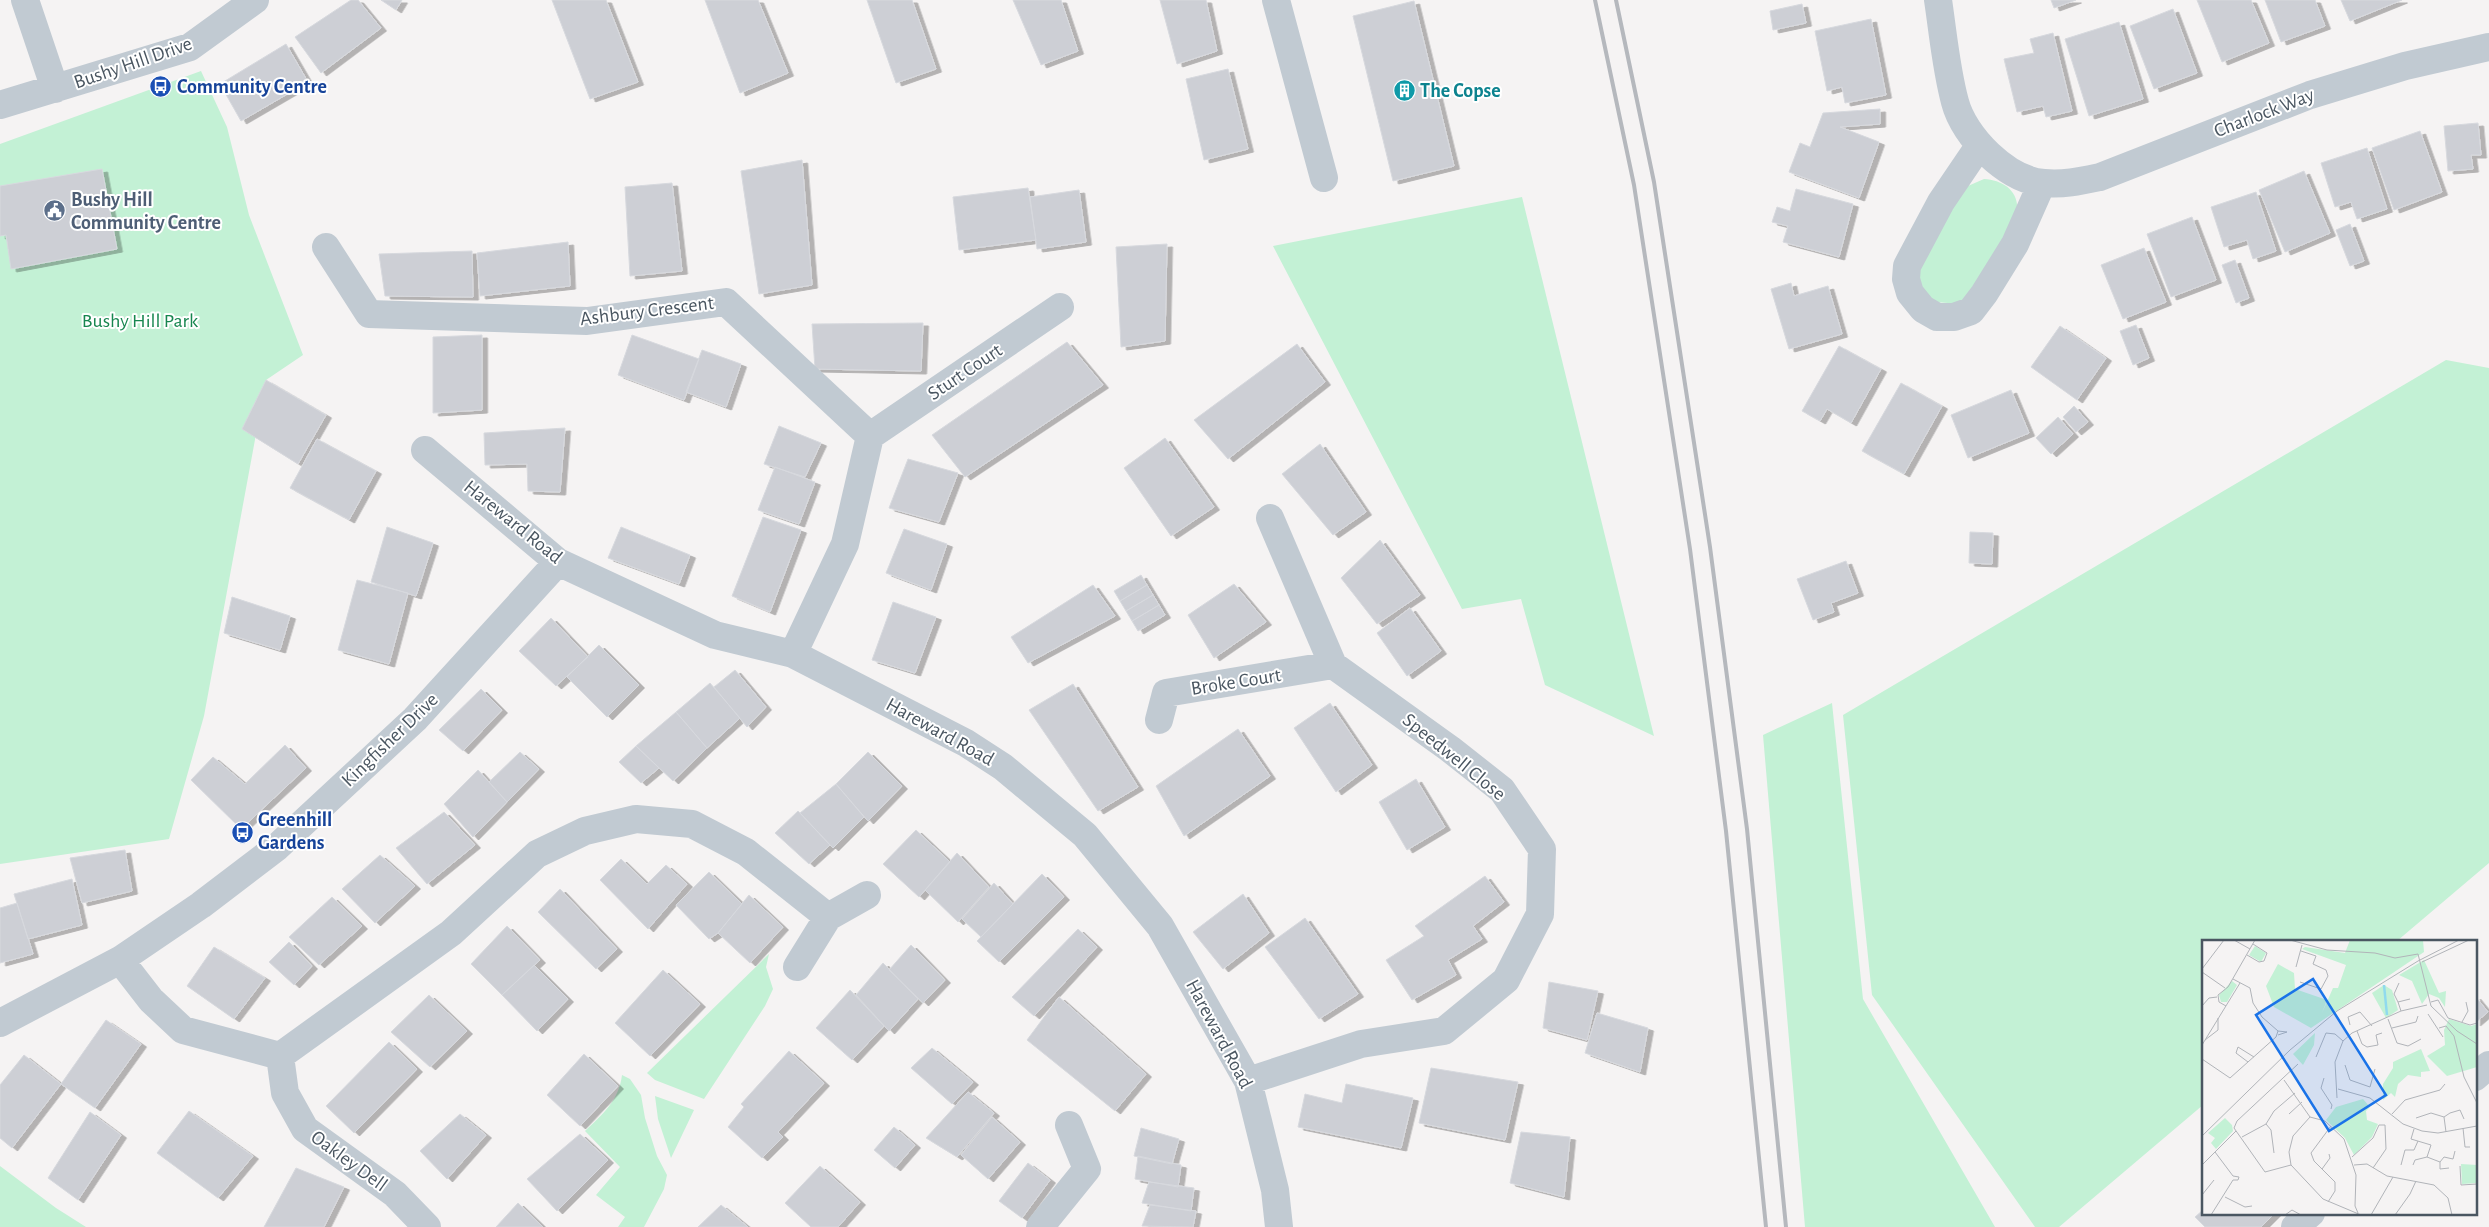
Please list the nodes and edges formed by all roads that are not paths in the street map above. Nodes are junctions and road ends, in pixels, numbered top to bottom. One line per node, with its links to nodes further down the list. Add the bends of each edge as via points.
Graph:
1 (25, 0): 6 (street)
2 (256, 0): 6 (street, Bushy Hill Drive, via 190,47)
3 (1276, 0): 9 (street)
4 (1938, 0): 8 (street, Charlock Way, via 1955,103 1964,125)
5 (2489, 47): 10 (street, Charlock Way, via 2405,66 2310,95 2100,177 2069,184)
6 (55, 89): 7 (street, Bushy Hill Drive)
7 (0, 105)
8 (1979, 146): 10 (street, Charlock Way, via 2014,172); 10 (street, via 1941,202 1907,266 1910,293 1923,309 1937,317 1964,315 1971,311 2015,244)
9 (1324, 178)
10 (2042, 183)
11 (326, 247): 13 (street, Ashbury Crescent, via 369,314 587,321 726,302)
12 (1060, 307): 13 (street, Sturt Court)
13 (870, 436): 17 (street, via 845,544)
14 (425, 450): 16 (street, Hareward Road)
15 (1270, 518): 18 (street)
16 (558, 562): 17 (street, Hareward Road, via 715,635); 22 (street, Kingfisher Drive, via 415,719 284,841 201,905)
17 (793, 654): 28 (street, Hareward Road, via 966,742 1003,767 1085,836 1160,926)
18 (1333, 666): 19 (street, Broke Court, via 1166,693); 28 (street, Speedwell Close, via 1502,790 1542,849 1540,914 1506,980 1444,1031 1361,1044)
19 (1159, 720)
20 (867, 895): 21 (street)
21 (828, 917): 23 (street); 25 (street, via 746,852 692,824 636,820 584,830 537,854 450,932)
22 (120, 960): 24 (street, Kingfisher Drive); 25 (street, via 151,1000 182,1030)
23 (797, 966)
24 (0, 1023)
25 (280, 1056): 31 (street, Oakley Dell, via 285,1093 305,1129 395,1194)
26 (2489, 1065): 27 (street)
27 (2476, 1076)
28 (1248, 1081): 33 (street, Hareward Road, via 1275,1190)
29 (1069, 1125): 32 (street, via 1094,1179)
30 (2310, 1214): 34 (street)
31 (427, 1227)
32 (1040, 1227)
33 (1278, 1227)
34 (2295, 1227)

